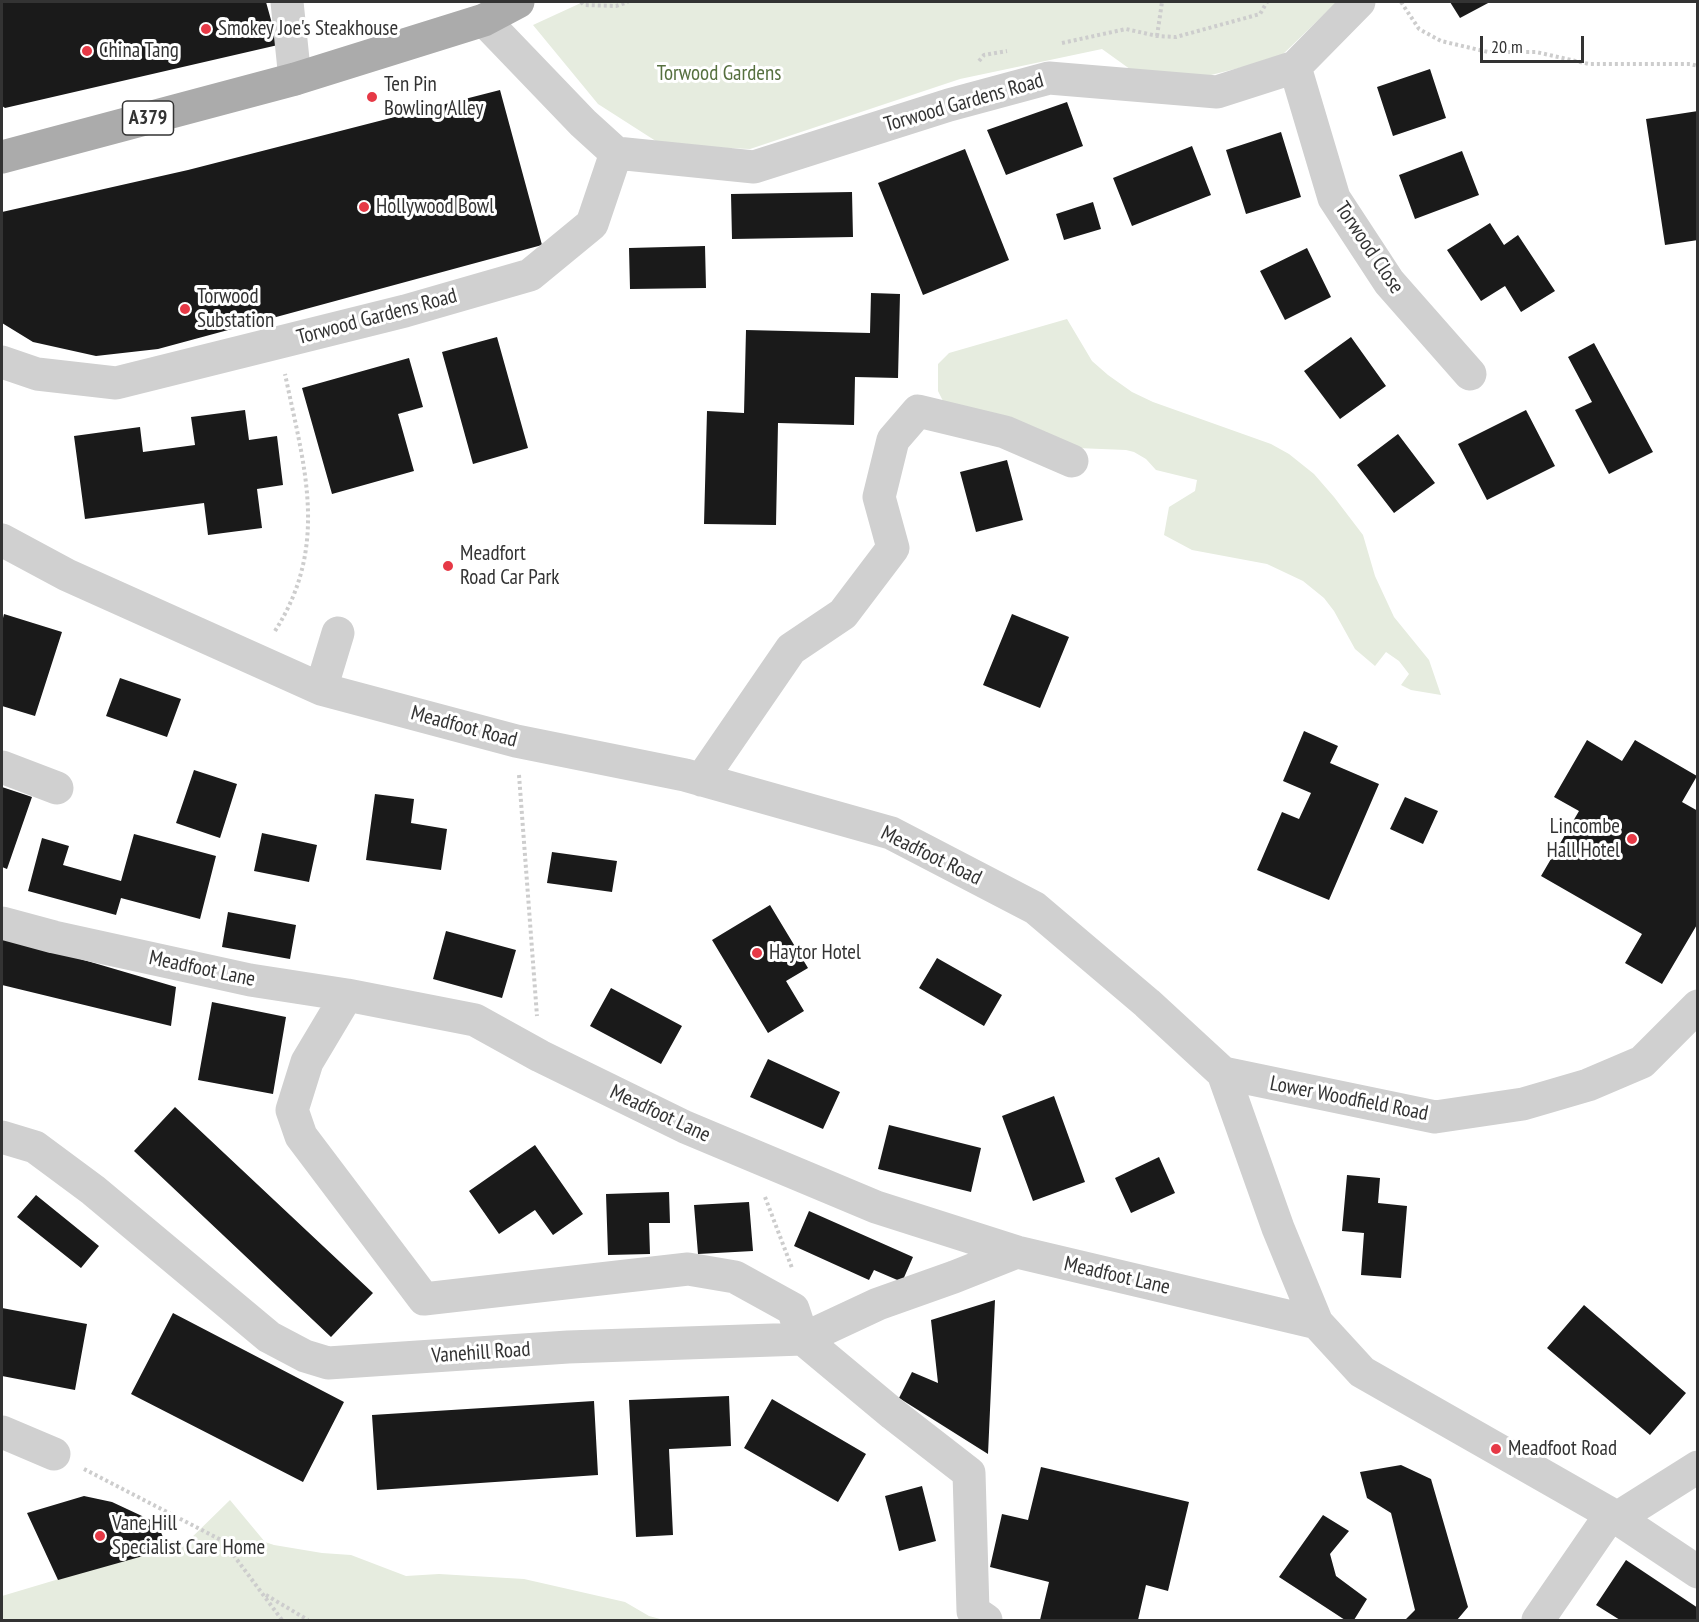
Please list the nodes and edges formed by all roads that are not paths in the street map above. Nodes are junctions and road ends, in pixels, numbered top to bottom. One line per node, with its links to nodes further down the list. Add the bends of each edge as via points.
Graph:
1 (287, 2): 6 (street)
2 (518, 2): 4 (main road, A379)
3 (1359, 2): 5 (street, Torwood Gardens Road)
4 (484, 20): 6 (main road, A379); 7 (street)
5 (1295, 67): 7 (street, Torwood Gardens Road, via 1217,92 1049,78 949,105 754,167); 10 (street, Torwood Close, via 1334,198 1389,282)
6 (295, 79): 8 (main road, A379)
7 (616, 153): 9 (street, Torwood Gardens Road, via 592,224 530,274 405,311 116,383 37,374)
8 (2, 157)
9 (2, 362)
10 (1470, 374)
11 (1072, 461): 16 (street, via 1005,432 918,411 893,440 879,497 893,548 843,614 790,649)
12 (2, 540): 14 (street, Meadfoot Road, via 68,575)
13 (339, 633): 14 (street)
14 (321, 689): 16 (street, Meadfoot Road, via 516,741)
15 (2, 767): 17 (street)
16 (701, 780): 21 (street, Meadfoot Road, via 891,833 1035,908)
17 (57, 788)
18 (2, 923): 19 (street, Meadfoot Lane, via 250,980)
19 (347, 995): 23 (street, Meadfoot Lane, via 475,1020 685,1127 865,1202); 25 (street, via 307,1062 292,1110 301,1136 424,1299 688,1269 735,1277 793,1309)
20 (1698, 1006): 21 (street, Lower Woodfield Road, via 1642,1062 1523,1104 1435,1117)
21 (1222, 1073): 24 (street, Meadfoot Road)
22 (2, 1137): 25 (street, Vanehill Road, via 35,1147 93,1190 269,1337 328,1363 568,1347)
23 (1017, 1252): 24 (street, Meadfoot Lane); 25 (street, Vanehill Road, via 878,1304)
24 (1317, 1323): 29 (street, Meadfoot Road, via 1362,1372)
25 (803, 1339): 31 (street, via 969,1473 974,1611)
26 (2, 1432): 27 (street)
27 (54, 1454)
28 (1698, 1467): 29 (street)
29 (1614, 1516): 30 (street, Meadfoot Road); 32 (street)
30 (1698, 1572)
31 (986, 1620)
32 (1538, 1620)

